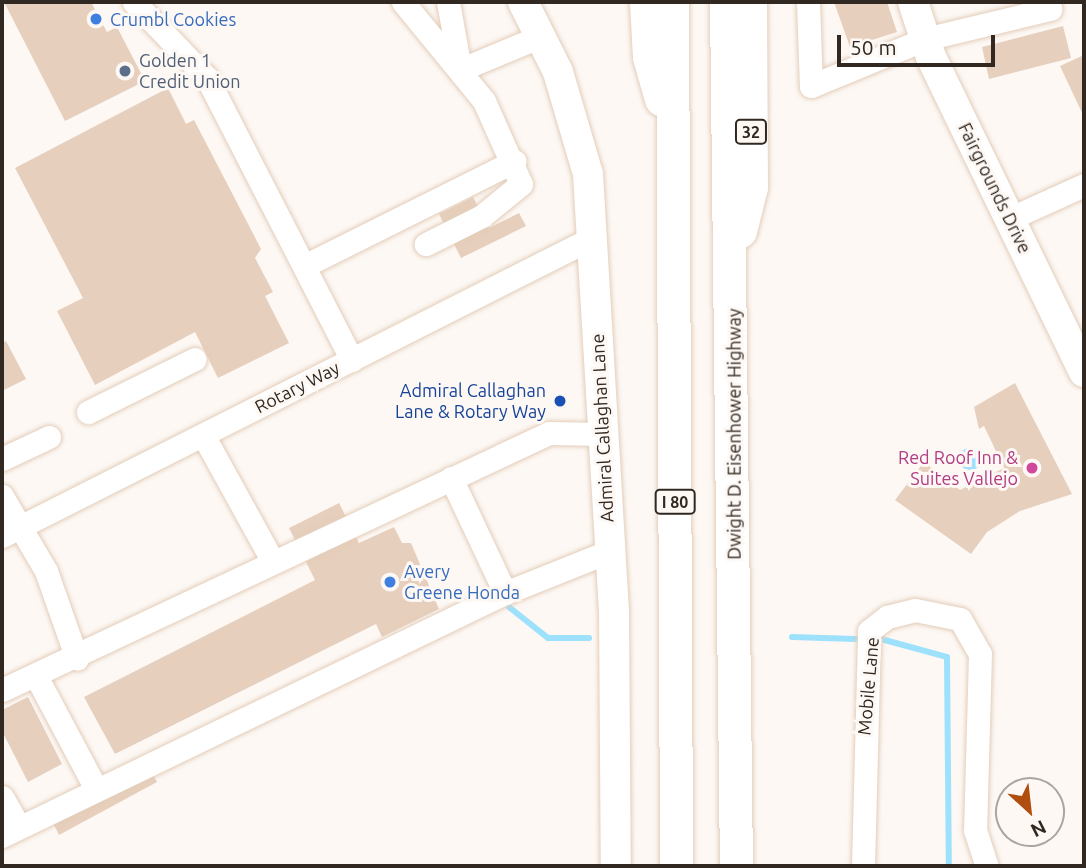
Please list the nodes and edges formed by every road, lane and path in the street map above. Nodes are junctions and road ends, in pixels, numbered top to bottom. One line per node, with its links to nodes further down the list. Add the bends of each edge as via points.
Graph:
1 (134, 2): 22 (street, via 207,78)
2 (403, 2): 14 (street)
3 (448, 2): 14 (street)
4 (523, 2): 12 (main road, Admiral Callaghan Lane)
5 (646, 2): 15 (highway, via 649,57)
6 (672, 2): 15 (highway, I 80)
7 (726, 2): 21 (highway, Dwight D. Eisenhower Highway)
8 (750, 2): 21 (highway, 32, via 751,187)
9 (808, 2): 13 (street, via 811,86)
10 (913, 2): 13 (main road, Fairgrounds Drive)
11 (1050, 9): 13 (street)
12 (541, 36): 14 (street); 19 (main road, Admiral Callaghan Lane, via 579,135)
13 (925, 39): 18 (main road, Fairgrounds Drive)
14 (461, 69): 16 (street)
15 (673, 138): 44 (highway, I 80)
16 (515, 161): 20 (street, via 521,184 512,197); 22 (street)
17 (1084, 185): 18 (street)
18 (1011, 218): 25 (main road, Fairgrounds Drive)
19 (592, 238): 24 (street, Rotary Way); 27 (main road, Admiral Callaghan Lane)
20 (426, 244)
21 (733, 261): 45 (highway, Dwight D. Eisenhower Highway)
22 (306, 265): 24 (street)
23 (195, 359): 26 (street)
24 (352, 360): 28 (street, Rotary Way)
25 (1084, 372)
26 (88, 412)
27 (601, 434): 31 (street, via 549,433); 34 (main road, Admiral Callaghan Lane)
28 (203, 435): 33 (street, Rotary Way); 35 (street)
29 (49, 437): 30 (street)
30 (2, 459)
31 (451, 478): 35 (street); 36 (street)
32 (2, 496): 33 (street)
33 (11, 531): 37 (street, via 46,571)
34 (610, 551): 36 (street); 43 (main road, Admiral Callaghan Lane)
35 (273, 562): 37 (street)
36 (505, 593): 40 (street)
37 (77, 659): 38 (street)
38 (36, 676): 39 (street); 40 (street)
39 (2, 690)
40 (96, 789): 42 (street)
41 (2, 797): 42 (street)
42 (10, 832)
43 (616, 866)
44 (676, 866)
45 (736, 866)
46 (863, 866): 47 (street, Mobile Lane, via 869,631 887,617 915,610 960,619 980,654 975,830)
47 (987, 866)

